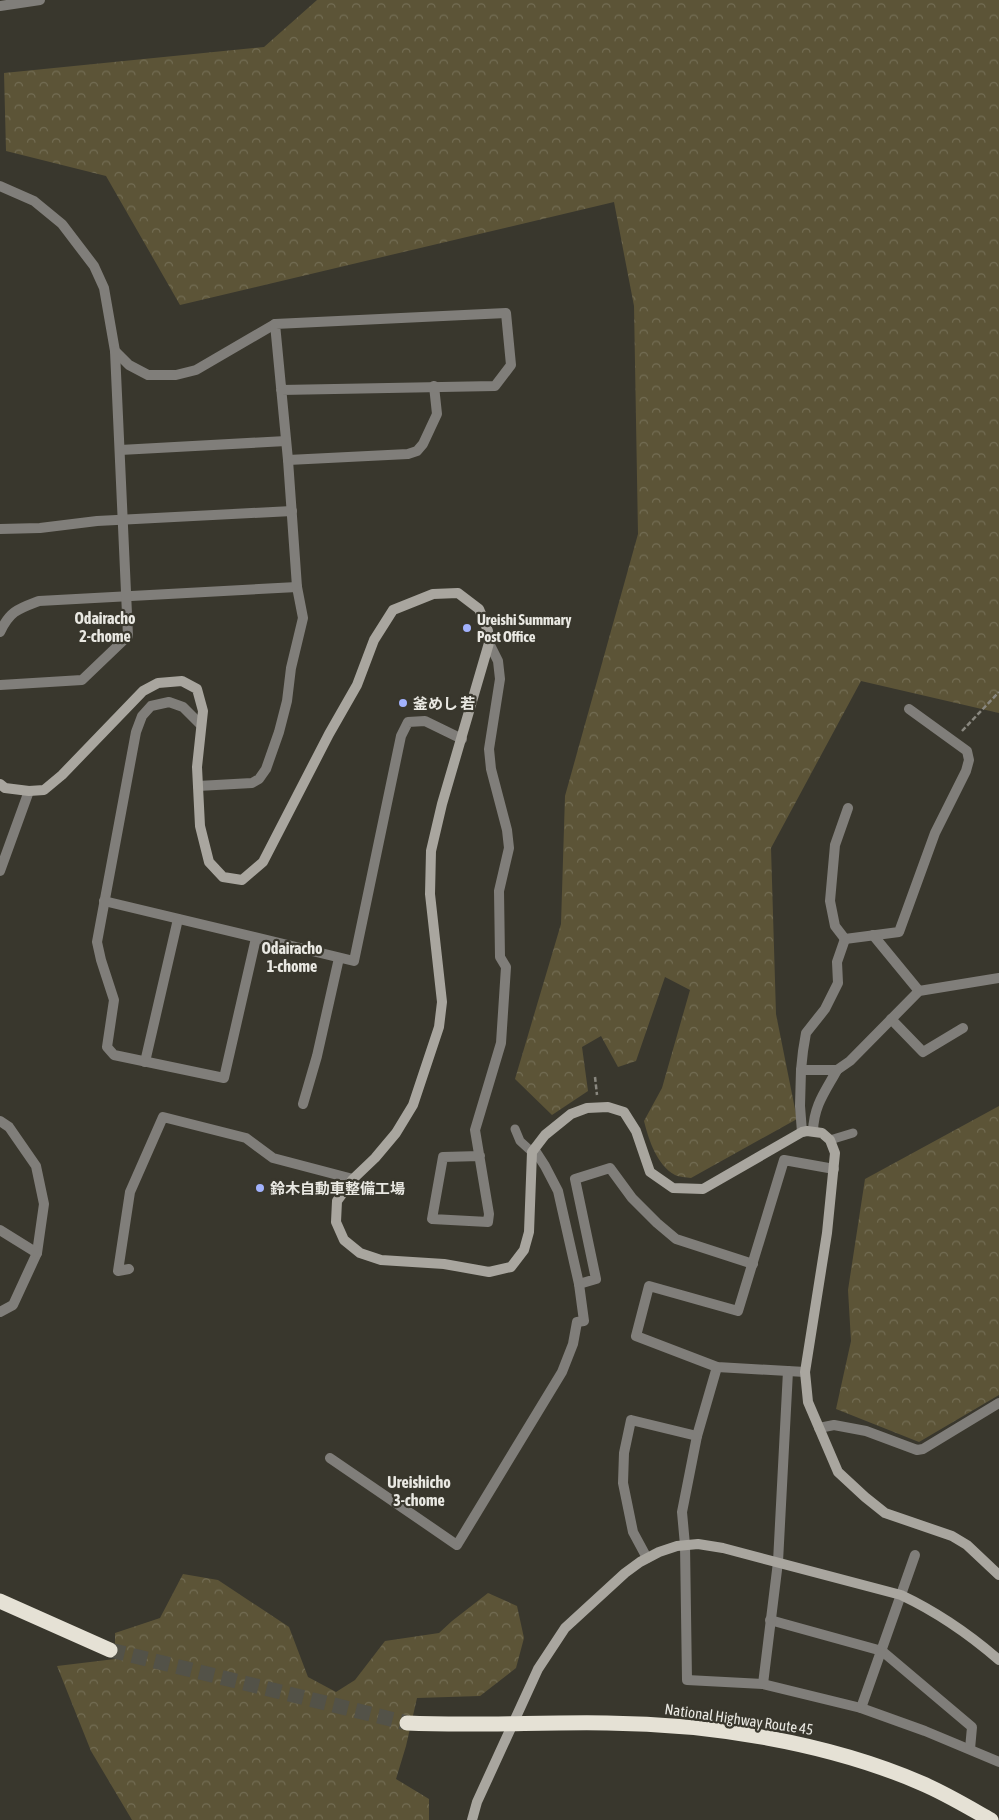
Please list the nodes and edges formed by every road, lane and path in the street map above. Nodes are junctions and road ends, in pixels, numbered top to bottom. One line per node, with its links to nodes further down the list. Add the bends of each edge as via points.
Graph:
1 (40, 0): 2 (street)
2 (0, 6)
3 (0, 186): 5 (street, via 34,201 62,224 94,266 104,288)
4 (274, 324): 5 (street, via 196,370 176,375 148,375 129,365); 6 (street, via 506,313 511,365 495,386); 7 (street)
5 (115, 351): 9 (street)
6 (434, 386): 7 (street); 10 (street, via 436,414 417,451)
7 (281, 390): 8 (street)
8 (286, 441): 9 (street); 10 (street)
9 (120, 450): 12 (street)
10 (288, 460): 11 (street)
11 (292, 511): 12 (street); 14 (street)
12 (124, 520): 13 (street); 15 (street)
13 (0, 529)
14 (297, 587): 15 (street); 25 (street, via 303,618 285,709 266,768 252,782)
15 (128, 596): 16 (street, via 39,601 16,610); 18 (street, via 128,636 82,680)
16 (0, 632)
17 (489, 643): 23 (street); 25 (street, via 479,609 458,593 433,594 394,610 374,640 356,685 263,862 242,880 224,877 209,862 200,826); 51 (street, via 498,661 500,679 489,749 509,848 499,891 500,956 506,967 500,1043 475,1130)
18 (0, 685)
19 (999, 692): 22 (path)
20 (909, 709): 31 (street, via 967,751 969,760 935,833 899,932)
21 (201, 726): 25 (street); 26 (street, via 203,711 197,689 182,681 158,683 143,691 62,775 44,790); 29 (street, via 183,707 169,702 151,706 142,716 136,732)
22 (962, 731)
23 (462, 739): 34 (street, via 425,721 408,722 400,736 354,961); 53 (street, via 431,851 430,894 442,1002 439,1027 413,1105 396,1133)
24 (0, 784): 26 (street, via 5,788)
25 (198, 786)
26 (29, 792): 28 (street)
27 (848, 808): 33 (street, via 835,845 830,901 835,926)
28 (0, 871)
29 (104, 901): 30 (street); 39 (street, via 97,942 114,1000 107,1047 114,1055)
30 (178, 919): 32 (street); 39 (street)
31 (873, 935): 33 (street); 36 (street)
32 (256, 938): 34 (street); 39 (street, via 224,1078)
33 (846, 939): 40 (street, via 837,962 838,983 826,1010 806,1033)
34 (339, 958): 43 (street)
35 (999, 978): 36 (street)
36 (919, 991): 37 (street)
37 (891, 1019): 38 (street, via 922,1052); 41 (street)
38 (963, 1028)
39 (145, 1062)
40 (802, 1070): 41 (street); 47 (street, via 800,1106)
41 (837, 1070): 47 (street, via 818,1102)
42 (596, 1077): 44 (path, via 598,1094)
43 (303, 1104)
44 (587, 1108): 47 (street, via 608,1107 624,1112 636,1131 650,1172 674,1188 703,1189); 50 (street, via 571,1114 545,1135)
45 (0, 1122): 55 (street, via 9,1127 36,1166 44,1204)
46 (515, 1129): 50 (lane, via 520,1141)
47 (807, 1132): 49 (street, via 822,1134)
48 (853, 1133): 49 (lane)
49 (830, 1140): 52 (street, via 835,1153)
50 (533, 1151): 53 (street, via 529,1232 524,1250 511,1267 489,1272 444,1264 381,1260 360,1252 344,1240 336,1222 337,1202); 58 (street, via 546,1166 558,1192)
51 (480, 1156): 51 (street, via 488,1222 432,1219 442,1157)
52 (834, 1169): 56 (street, via 784,1160); 62 (street)
53 (353, 1179): 57 (street, via 273,1158 246,1138 163,1117 130,1192 118,1271)
54 (0, 1230): 55 (street)
55 (37, 1253): 59 (street, via 13,1305)
56 (753, 1264): 58 (street, via 676,1239 632,1198 610,1168 575,1180 596,1279); 60 (street, via 738,1311 649,1286 636,1336)
57 (129, 1270)
58 (579, 1284): 66 (street, via 584,1321 577,1322 562,1372 457,1545)
59 (0, 1312)
60 (717, 1367): 61 (street); 65 (street)
61 (788, 1371): 62 (street); 70 (street)
62 (805, 1372): 64 (street, via 808,1402)
63 (999, 1403): 64 (street, via 917,1450 866,1431 834,1425)
64 (819, 1428): 71 (street, via 838,1472 865,1497 885,1513 952,1536 967,1545)
65 (697, 1436): 67 (street, via 682,1512); 69 (street, via 631,1420 622,1483 633,1532)
66 (330, 1458)
67 (685, 1545): 69 (street); 70 (street, via 723,1548); 78 (street, via 687,1680)
68 (915, 1555): 72 (street)
69 (647, 1558): 83 (street, via 625,1573 565,1628 538,1669 477,1802)
70 (778, 1562): 72 (street); 74 (street)
71 (999, 1575)
72 (901, 1595): 76 (street); 77 (street, via 966,1633)
73 (0, 1601): 75 (highway)
74 (770, 1620): 76 (street); 78 (street)
75 (110, 1650)
76 (882, 1651): 79 (street); 81 (street, via 972,1727)
77 (999, 1660)
78 (763, 1684): 79 (street)
79 (861, 1708): 81 (street)
80 (407, 1723): 84 (highway, National Highway Route 45, bridge, via 653,1724 770,1739 827,1750 884,1768 922,1783)
81 (970, 1749): 82 (street)
82 (999, 1762)
83 (472, 1820)
84 (991, 1820)

